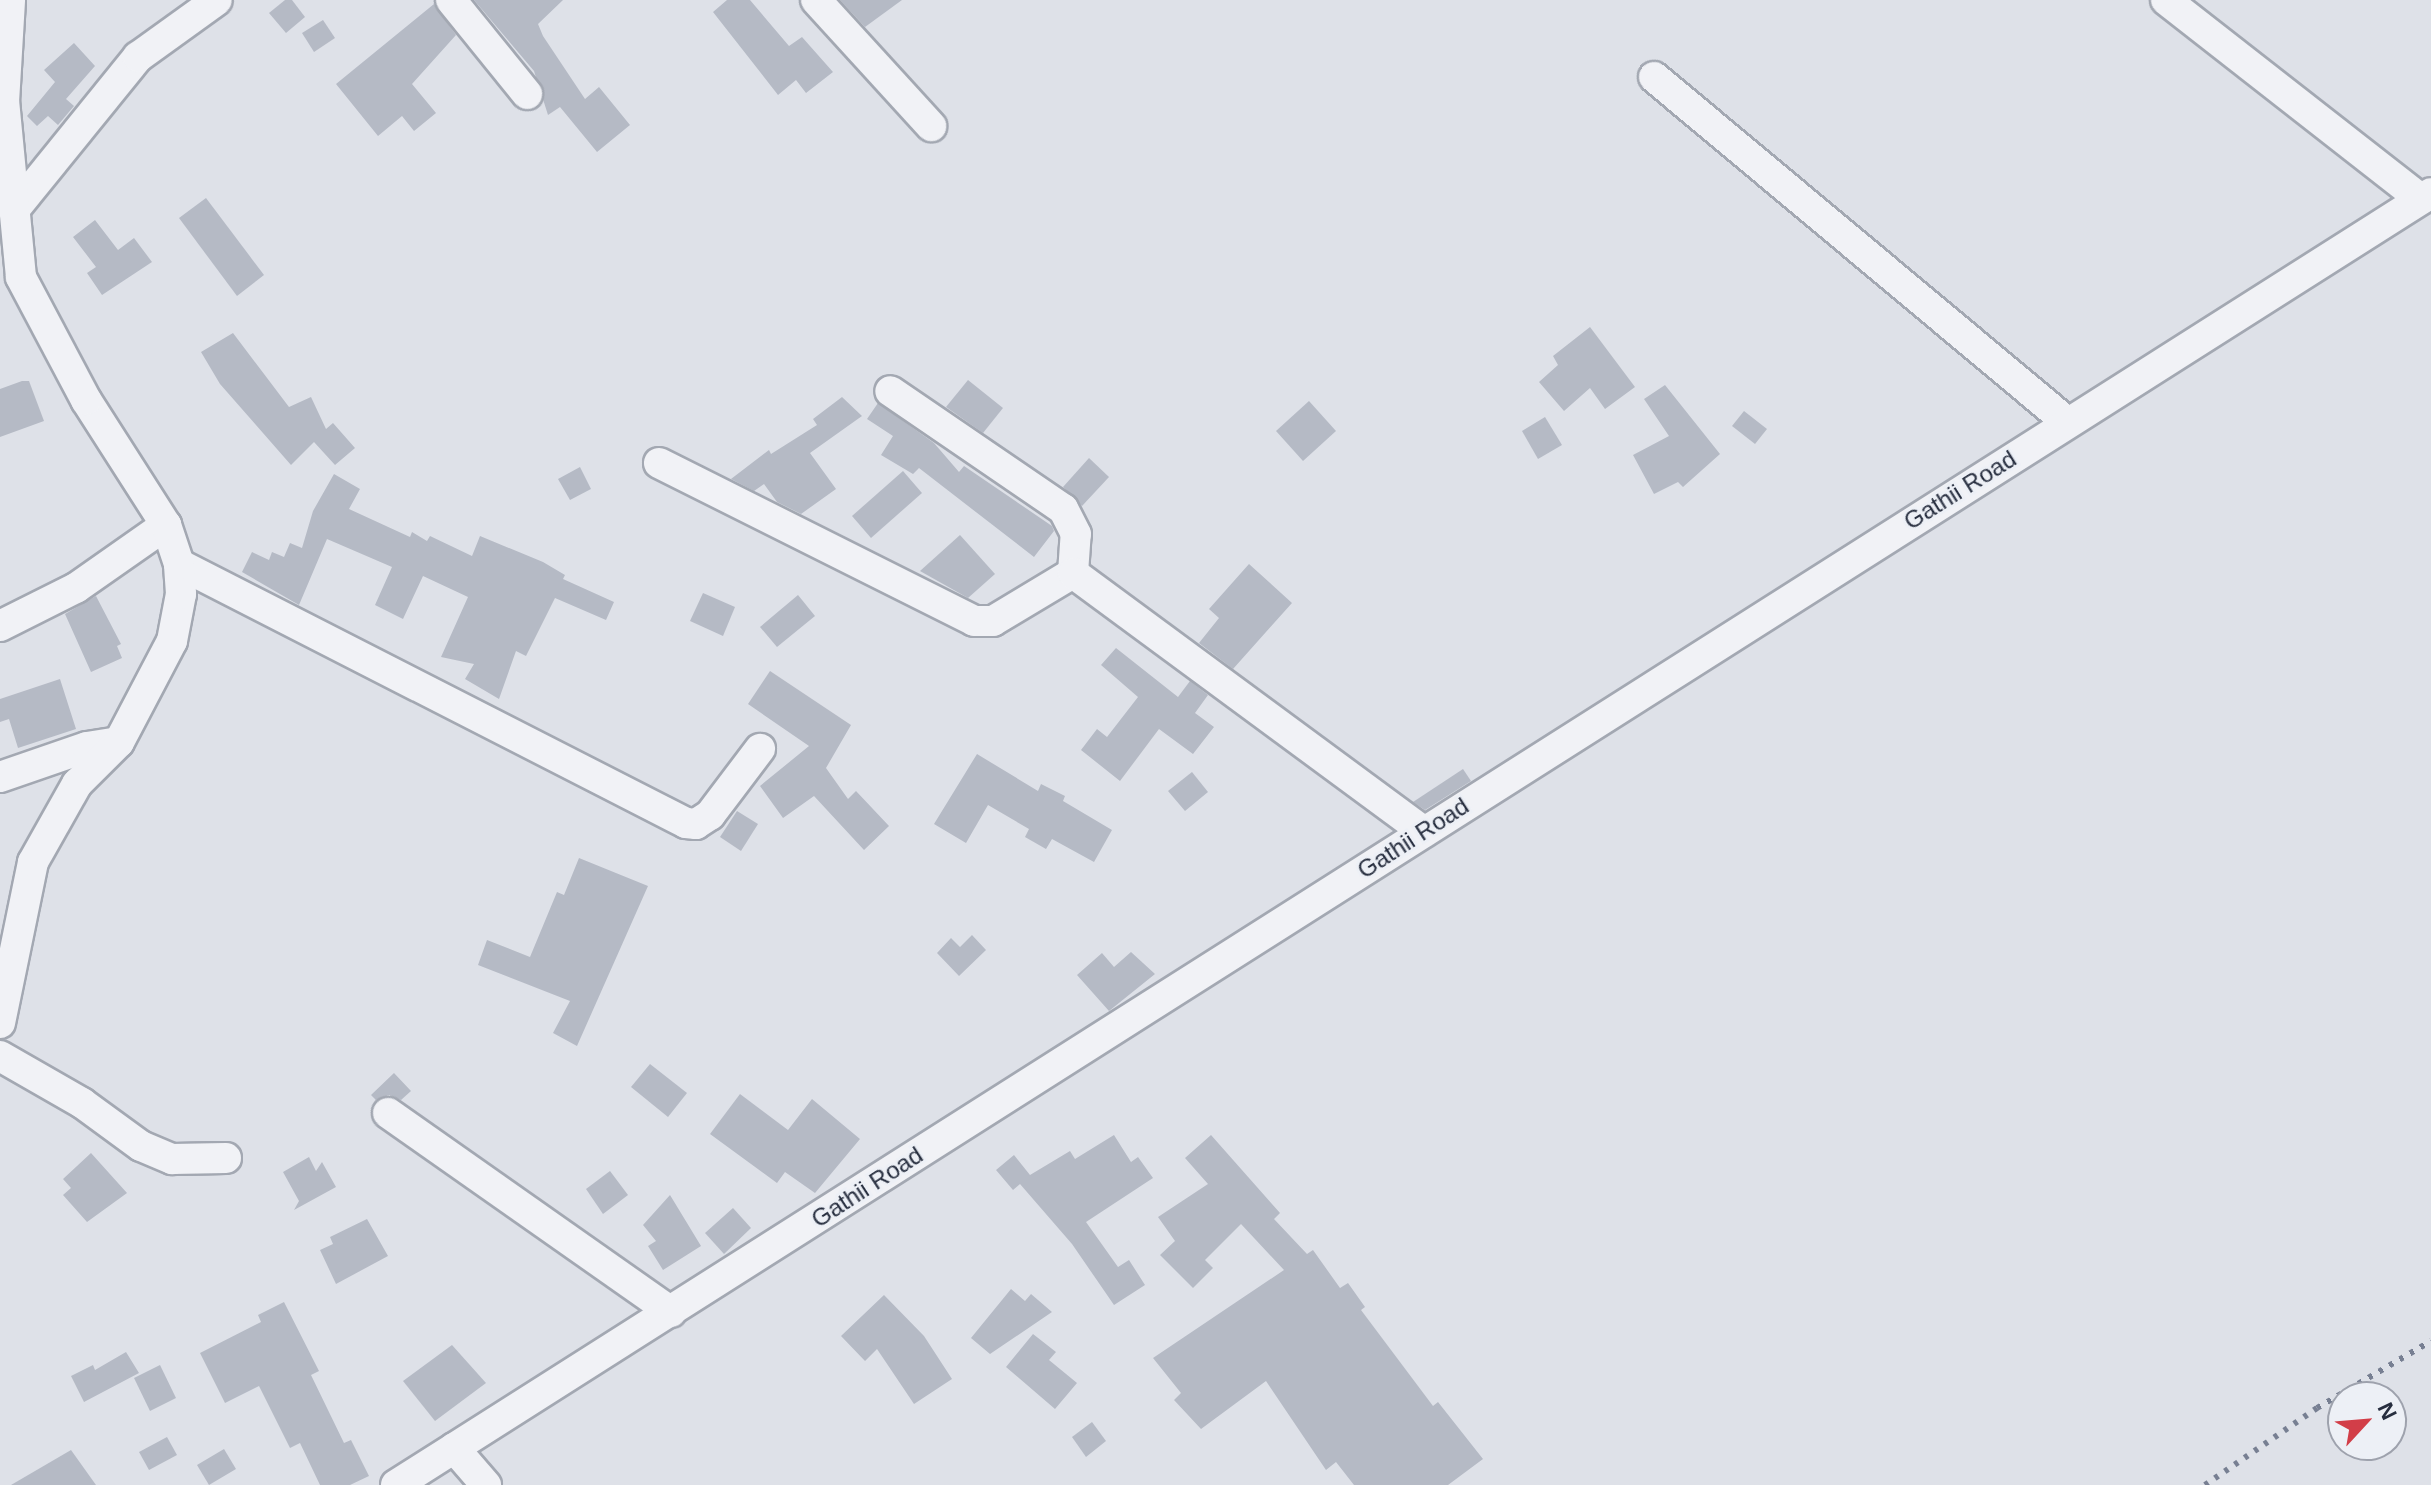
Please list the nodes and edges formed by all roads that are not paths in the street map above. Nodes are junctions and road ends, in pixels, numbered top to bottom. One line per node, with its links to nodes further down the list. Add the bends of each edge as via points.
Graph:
1 (10, 0): 10 (street, via 4,102)
2 (217, 0): 10 (street, via 138,57)
3 (451, 0): 7 (street)
4 (816, 0): 8 (street)
5 (2166, 0): 9 (street)
6 (1654, 77): 13 (street)
7 (527, 94)
8 (931, 126)
9 (2426, 196): 13 (street, Gathii Road)
10 (14, 210): 11 (street)
11 (10, 281): 15 (street)
12 (890, 391): 17 (street, via 1063,509 1076,534)
13 (2067, 422): 22 (street, Gathii Road)
14 (659, 463): 17 (street, via 974,621 993,621)
15 (166, 525): 16 (street); 18 (street, via 76,588)
16 (179, 564): 19 (street, via 181,594 172,641); 20 (street, via 686,823 696,824 710,815)
17 (1073, 573): 22 (street)
18 (0, 626)
19 (119, 742): 21 (street, via 87,747); 23 (street, via 77,784 33,862)
20 (760, 749)
21 (0, 777)
22 (1424, 832): 27 (street, Gathii Road)
23 (0, 1023)
24 (0, 1056): 26 (street, via 82,1103 141,1146 172,1159)
25 (388, 1113): 27 (street)
26 (226, 1158)
27 (671, 1312): 28 (street, Gathii Road)
28 (454, 1448): 29 (street, Gathii Road); 30 (street)
29 (396, 1485)
30 (486, 1485)

